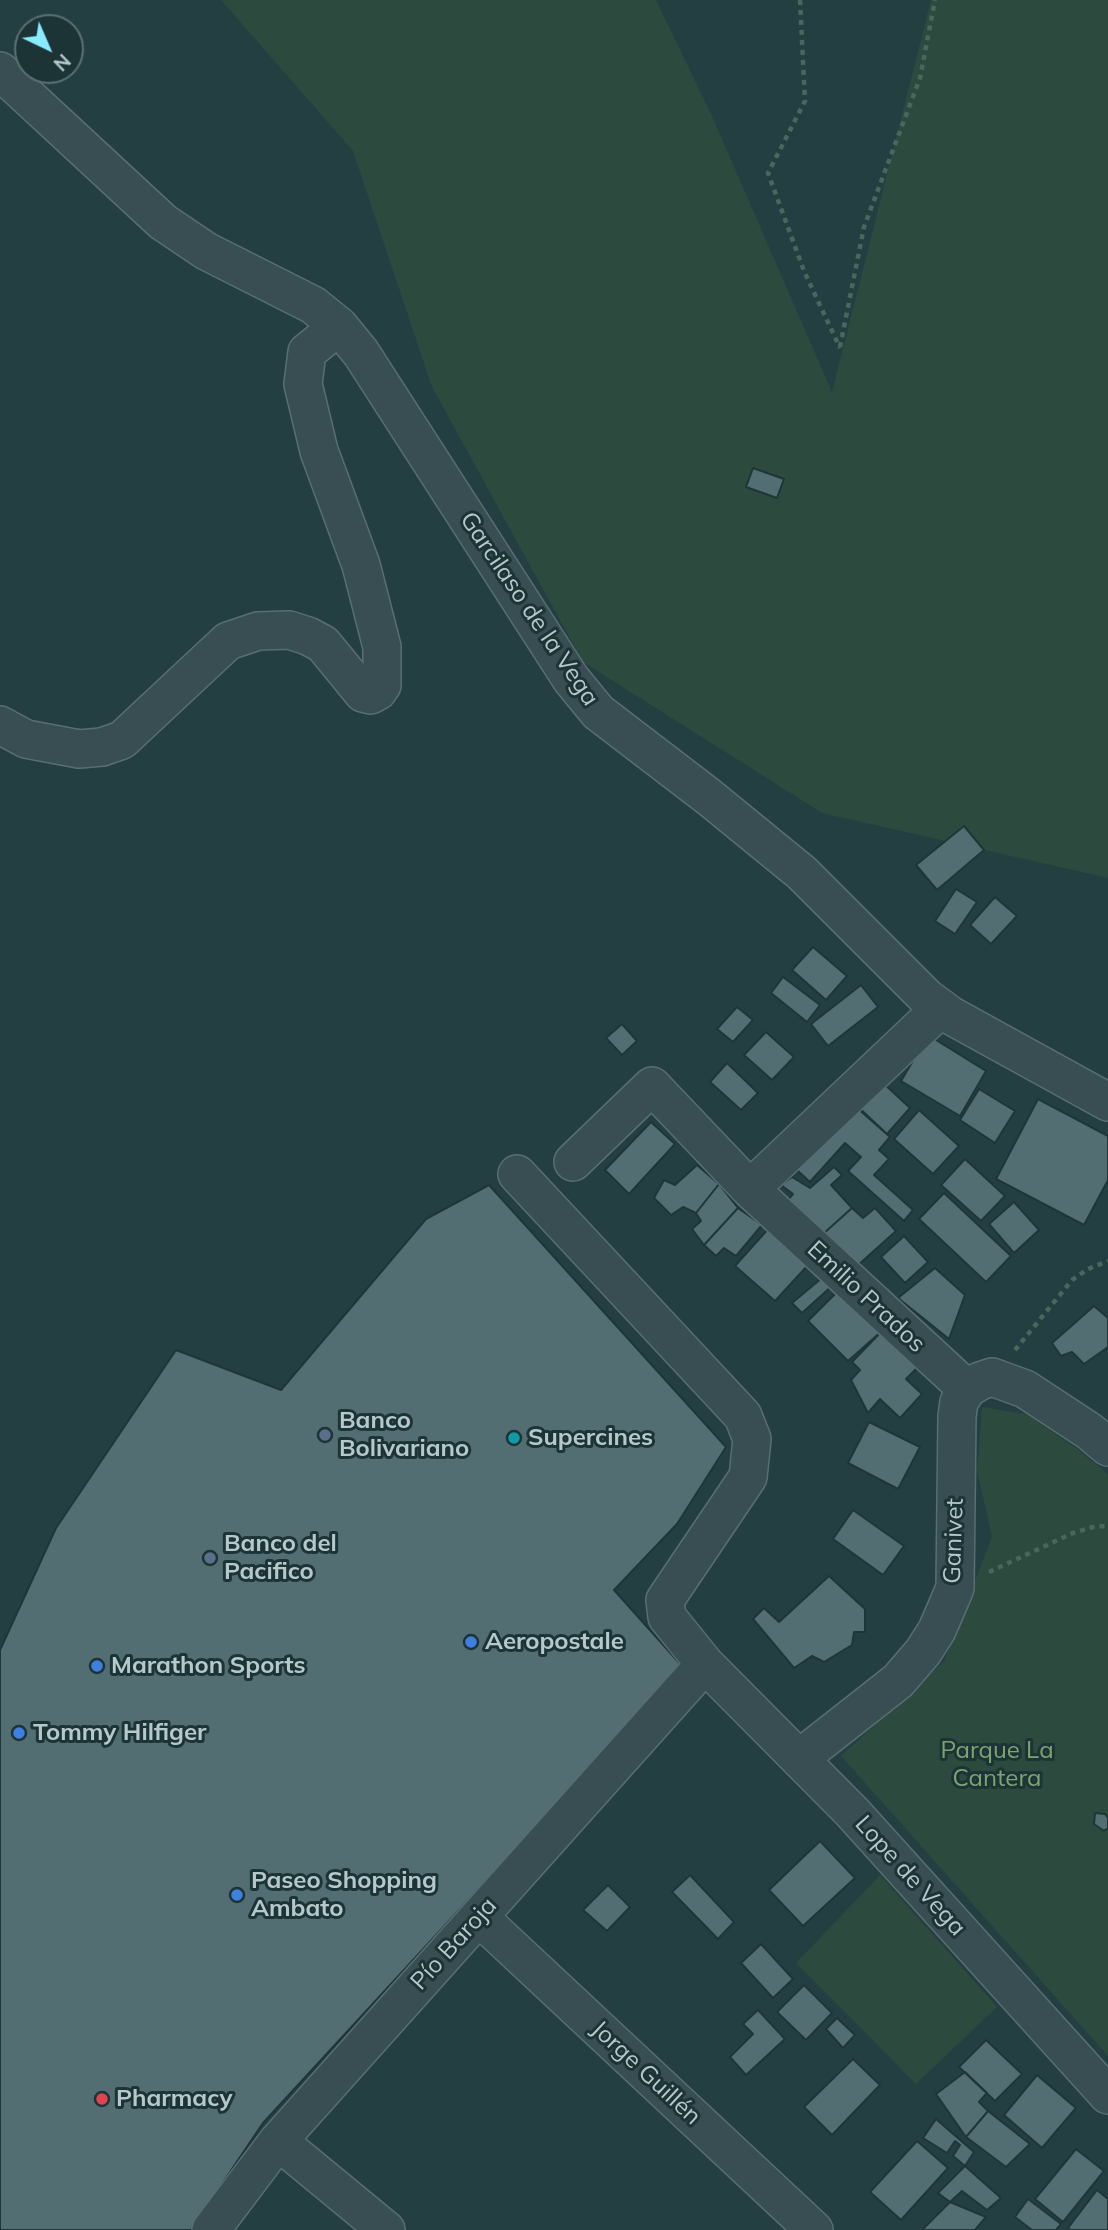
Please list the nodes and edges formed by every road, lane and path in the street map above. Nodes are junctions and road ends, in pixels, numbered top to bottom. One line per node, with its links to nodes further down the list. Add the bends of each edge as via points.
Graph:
1 (800, 0): 2 (path, via 805,101 768,173 804,271 840,348 864,228 920,78)
2 (935, 0)
3 (0, 71): 4 (street, Garcilaso de la Vega, via 163,222 206,251 313,305)
4 (339, 326): 5 (street, via 307,352 303,384 319,451 361,565 382,647 378,691 363,693 323,644 309,636 289,630 258,631 228,641 122,740 79,749 26,739); 6 (street, Garcilaso de la Vega, via 361,353 571,679 598,712 802,873)
5 (0, 725)
6 (941, 1008): 7 (street, Garcilaso de la Vega); 10 (street)
7 (1108, 1101)
8 (573, 1162): 10 (street, Emilio Prados, via 652,1086)
9 (517, 1174): 16 (street, Lope de Vega, via 743,1416 752,1439 748,1477 665,1600 667,1617)
10 (750, 1189): 12 (street, Emilio Prados)
11 (1108, 1261): 12 (path, via 1072,1280)
12 (980, 1383): 13 (street, Emilio Prados, via 1024,1390); 15 (street, Ganivet, via 959,1402 957,1416)
13 (1108, 1447)
14 (1108, 1526): 15 (path, via 1073,1533)
15 (955, 1588): 17 (street, Ganivet, via 937,1630 898,1681)
16 (705, 1664): 17 (street, Lope de Vega); 18 (street, Pío Baroja)
17 (800, 1758): 19 (street, Lope de Vega)
18 (478, 1917): 20 (street, Pío Baroja); 23 (street, Jorge Guillén)
19 (1108, 2095)
20 (278, 2141): 21 (street, Pío Baroja); 22 (street)
21 (211, 2230)
22 (386, 2230)
23 (814, 2230)

